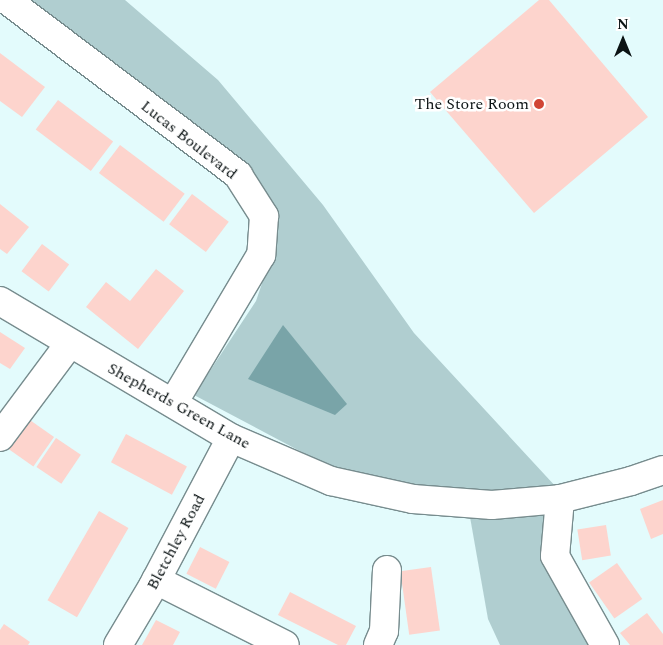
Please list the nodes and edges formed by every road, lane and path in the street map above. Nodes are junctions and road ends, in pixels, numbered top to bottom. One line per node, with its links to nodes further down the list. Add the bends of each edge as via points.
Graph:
1 (6, 0): 4 (street, Lucas Boulevard, via 238,175 264,216 261,255)
2 (0, 301): 3 (street, Shepherds Green Lane)
3 (70, 343): 4 (street, Shepherds Green Lane); 5 (street)
4 (173, 403): 6 (street, Shepherds Green Lane)
5 (0, 437)
6 (231, 438): 8 (street, Shepherds Green Lane, via 331,481 414,499 492,505); 10 (street, Bletchley Road)
7 (663, 470): 8 (street, Shepherds Green Lane)
8 (560, 499): 14 (street, via 556,556)
9 (387, 570): 13 (street, via 384,631)
10 (156, 580): 11 (street, Bletchley Road); 12 (street)
11 (118, 645)
12 (285, 645)
13 (378, 645)
14 (605, 645)

